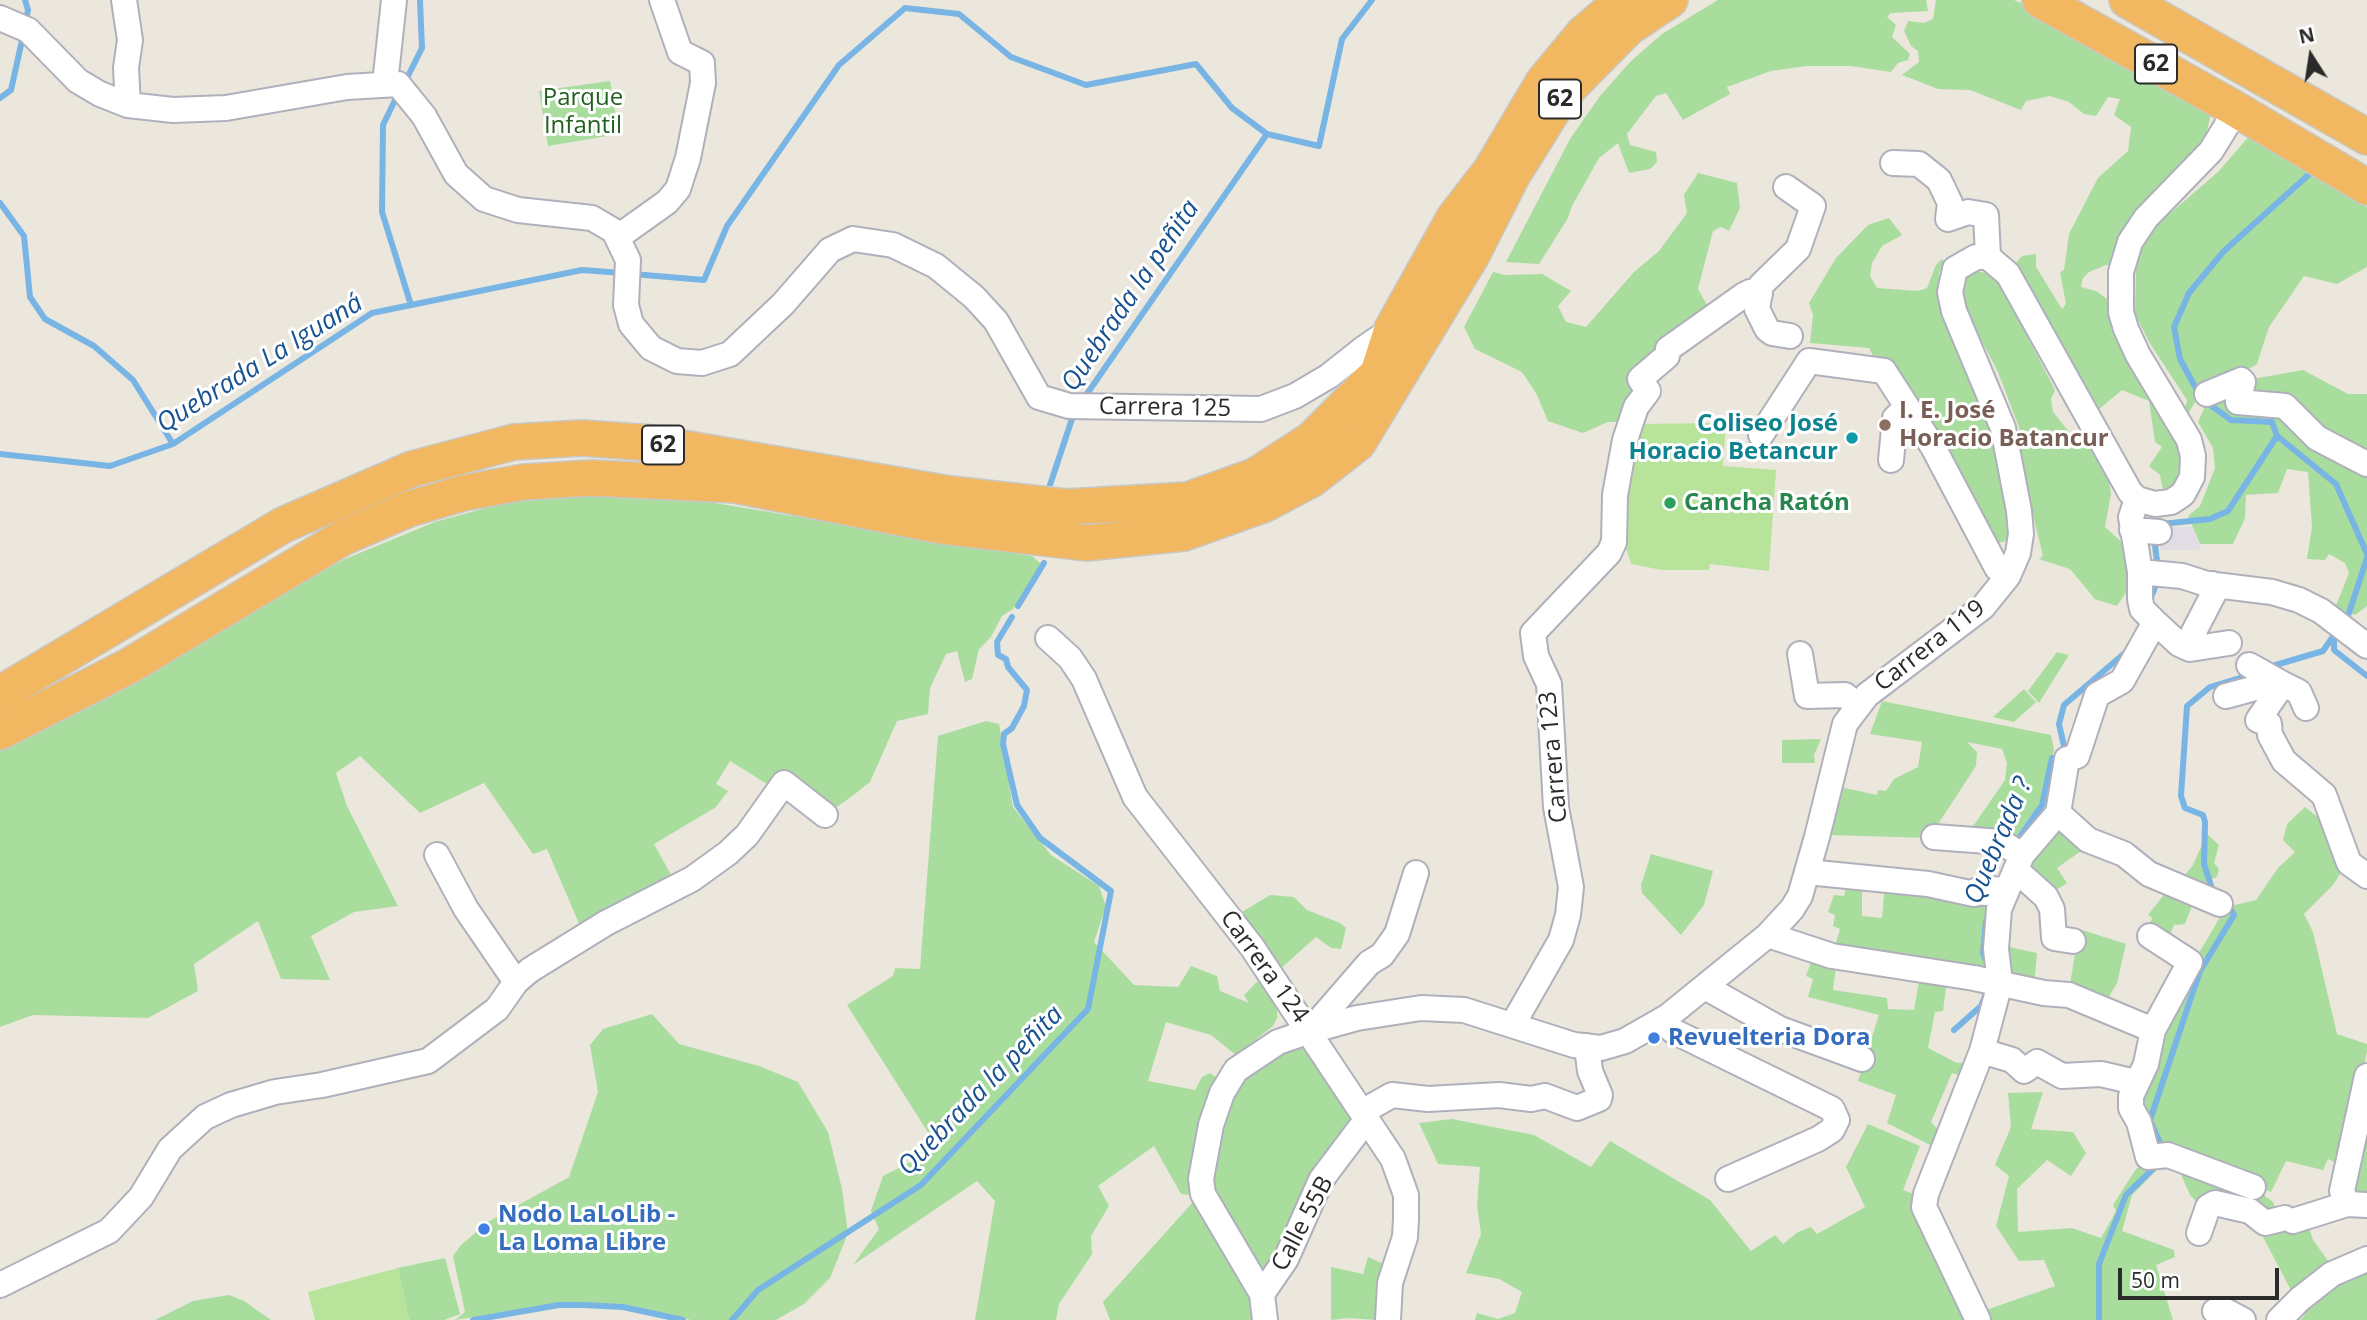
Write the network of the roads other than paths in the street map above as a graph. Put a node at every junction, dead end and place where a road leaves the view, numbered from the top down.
1 (124, 0) edge
2 (394, 0) edge
3 (662, 0) edge
4 (1623, 0) edge
5 (1670, 0) edge
6 (2040, 0) edge
7 (2127, 0) edge
8 (13, 24) edge
9 (385, 84) junction
10 (128, 105) junction
11 (2232, 107) junction
12 (2367, 137) edge
13 (1893, 163) dead end
14 (2354, 180) edge
15 (1786, 187) dead end
16 (618, 237) junction
17 (1988, 257) junction
18 (1760, 294) junction
19 (1790, 336) dead end
20 (1404, 338) junction
21 (2207, 394) dead end
22 (1907, 407) junction
23 (1761, 435) dead end
24 (1891, 460) dead end
25 (2367, 464) edge
26 (2137, 499) junction
27 (2151, 573) junction
28 (2008, 576) junction
29 (2212, 584) junction
30 (2150, 616) junction
31 (2229, 643) dead end
32 (1063, 646) dead end
33 (2367, 646) edge
34 (2186, 647) junction
35 (1800, 654) dead end
36 (2249, 665) dead end
37 (2281, 684) junction
38 (0, 694) edge
39 (2227, 696) dead end
40 (1857, 705) junction
41 (2306, 708) dead end
42 (0, 732) edge
43 (2058, 813) junction
44 (825, 815) dead end
45 (1934, 837) dead end
46 (437, 855) dead end
47 (1807, 872) junction
48 (1416, 873) dead end
49 (2006, 875) junction
50 (2367, 876) edge
51 (2203, 897) dead end
52 (1768, 935) junction
53 (2150, 936) dead end
54 (2073, 940) dead end
55 (1990, 981) junction
56 (516, 982) junction
57 (1705, 987) junction
58 (1663, 1020) junction
59 (1513, 1024) junction
60 (2153, 1030) junction
61 (1310, 1031) junction
62 (1587, 1046) junction
63 (1982, 1051) junction
64 (1862, 1059) dead end
65 (2367, 1076) edge
66 (2135, 1082) junction
67 (1365, 1116) junction
68 (1727, 1179) dead end
69 (2253, 1187) dead end
70 (2357, 1205) edge
71 (2199, 1234) dead end
72 (2367, 1259) edge
73 (0, 1285) edge
74 (1262, 1294) junction
75 (2215, 1311) dead end
76 (1975, 1313) edge
77 (1265, 1320) edge
78 (1388, 1320) edge
79 (2243, 1320) edge
80 (2279, 1320) edge

1 - 10 street
2 - 9 street
3 - 16 street
4 - 20 highway, 62
5 - 20 highway, 62
6 - 11 highway, 62
7 - 12 highway, 62
8 - 10 street
9 - 10 street
9 - 16 street
11 - 14 highway, 62
11 - 26 street
13 - 17 street
15 - 18 street
16 - 20 street, Carrera 125
17 - 26 street
17 - 28 street, Carrera 119
18 - 19 street
18 - 59 street, Carrera 123
20 - 38 highway, 62
20 - 42 highway, 62
21 - 25 street
22 - 23 street
22 - 24 street
22 - 28 street
26 - 27 street
27 - 29 street
27 - 30 street
28 - 40 street, Carrera 119
29 - 33 street
29 - 34 street
30 - 34 street
30 - 43 street
31 - 34 street
32 - 61 street, Carrera 124
35 - 40 street
36 - 37 street
37 - 39 street
37 - 41 street
37 - 50 street
40 - 47 street, Carrera 119
43 - 49 street
43 - 51 street
44 - 56 street
45 - 49 street
46 - 56 street
47 - 49 street
47 - 52 street, Carrera 119
48 - 61 street
49 - 54 street
49 - 55 street
52 - 55 street
52 - 57 street, Carrera 119
53 - 60 street
55 - 60 street
55 - 63 street
56 - 73 street
57 - 58 street, Carrera 119
57 - 64 street
58 - 62 street, Carrera 119
58 - 68 street
59 - 61 street, Carrera 119
59 - 62 street, Carrera 119
60 - 66 street
61 - 67 street, Carrera 124
61 - 74 street, Carrera 119
62 - 67 street
63 - 66 street
63 - 76 street
65 - 70 street
66 - 69 street
67 - 74 street, Calle 55B
67 - 78 street, Carrera 124
70 - 71 street
72 - 80 street
74 - 77 street, Carrera 119
75 - 79 street

